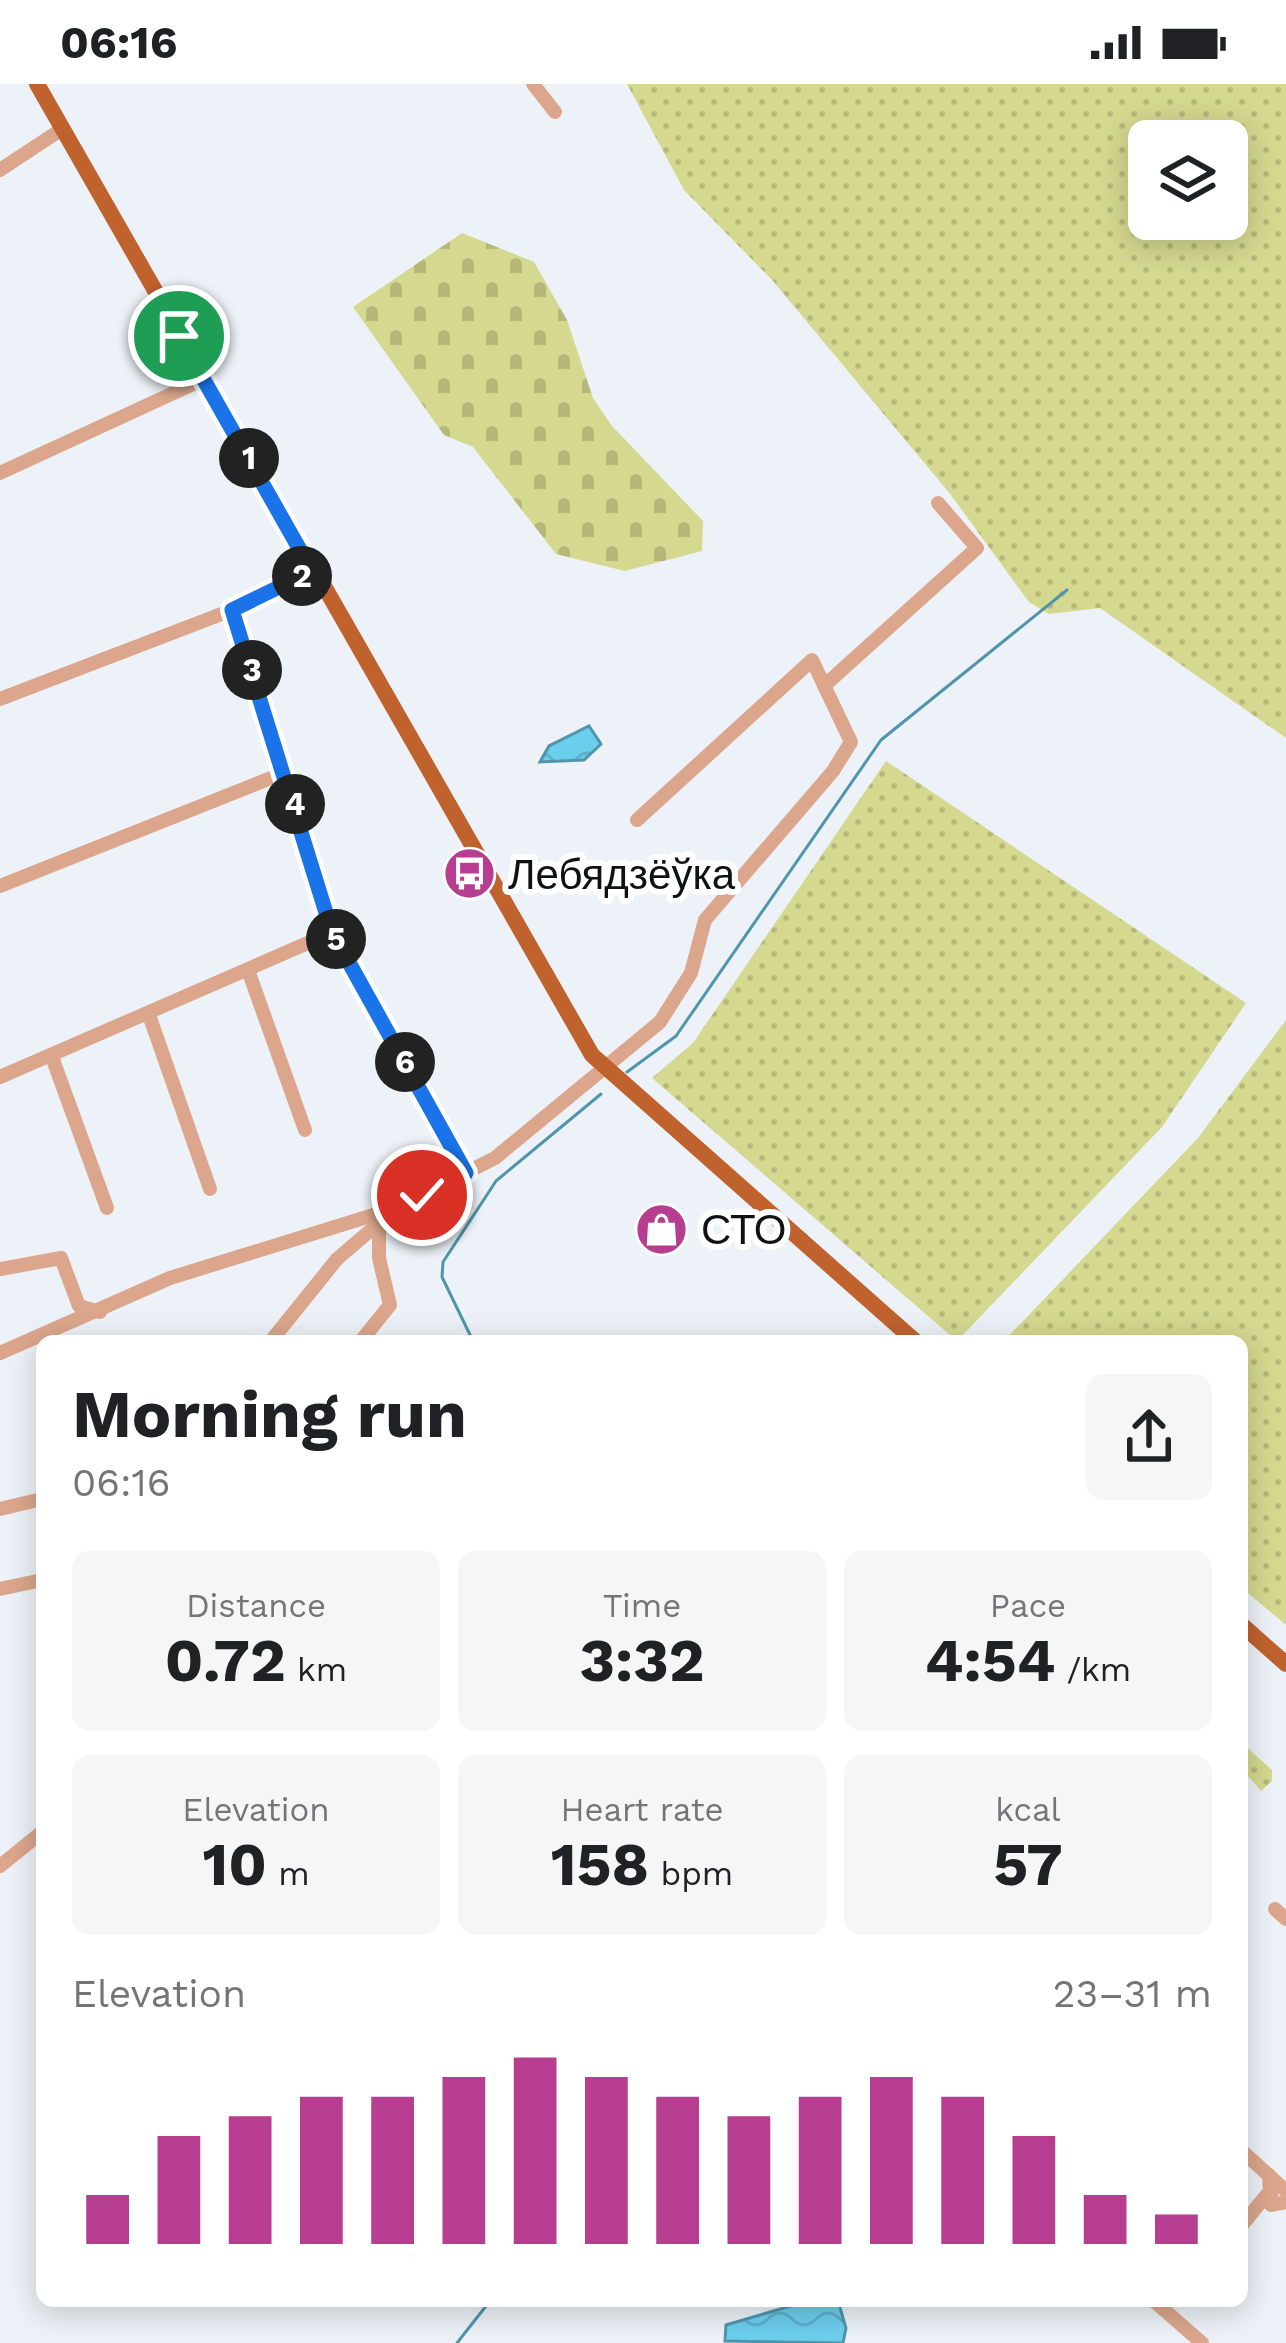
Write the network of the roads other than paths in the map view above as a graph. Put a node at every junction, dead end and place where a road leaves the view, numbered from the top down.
1 (38, 84) edge
2 (533, 84) edge
3 (555, 112) dead end
4 (62, 129) junction
5 (0, 170) edge
6 (204, 379) junction
7 (0, 473) edge
8 (938, 502) dead end
9 (312, 571) junction
10 (232, 610) junction
11 (824, 686) junction
12 (0, 699) edge
13 (286, 772) junction
14 (638, 820) dead end
15 (0, 886) edge
16 (332, 932) junction
17 (248, 970) junction
18 (149, 1016) junction
19 (52, 1057) junction
20 (602, 1066) junction
21 (0, 1077) edge
22 (305, 1130) dead end
23 (466, 1173) junction
24 (210, 1189) dead end
25 (106, 1208) dead end
26 (396, 1208) junction
27 (349, 1223) junction
28 (379, 1225) junction
29 (357, 1239) junction
30 (0, 1269) edge
31 (100, 1312) junction
32 (44, 1335) edge
33 (276, 1335) edge
34 (366, 1335) edge
35 (908, 1335) edge
36 (36, 1338) edge
37 (0, 1353) edge
38 (36, 1500) edge
39 (0, 1509) edge
40 (36, 1581) edge
41 (0, 1589) edge
42 (1248, 1631) edge
43 (1286, 1664) edge
44 (36, 1837) edge
45 (0, 1866) edge
46 (1248, 2157) edge
47 (1281, 2194) edge
48 (1248, 2218) edge
49 (1168, 2307) edge
50 (1202, 2343) edge

1 - 4 main road
2 - 3 street
4 - 5 street
4 - 6 main road
6 - 7 street
6 - 9 main road
8 - 11 street
9 - 10 street
9 - 20 main road
10 - 12 street
10 - 13 street
11 - 14 street
11 - 20 street
13 - 15 street
13 - 16 street
16 - 17 street
16 - 23 street
17 - 18 street
17 - 22 street
18 - 19 street
18 - 24 street
19 - 21 street
19 - 25 street
20 - 23 street
20 - 35 main road
23 - 26 street
26 - 27 street
26 - 28 street
27 - 29 street
27 - 31 street
28 - 29 street
28 - 34 street
29 - 33 street
30 - 31 street
31 - 32 street
36 - 37 street
38 - 39 street
40 - 41 street
42 - 43 main road
44 - 45 street
46 - 47 street
47 - 48 street
49 - 50 street

